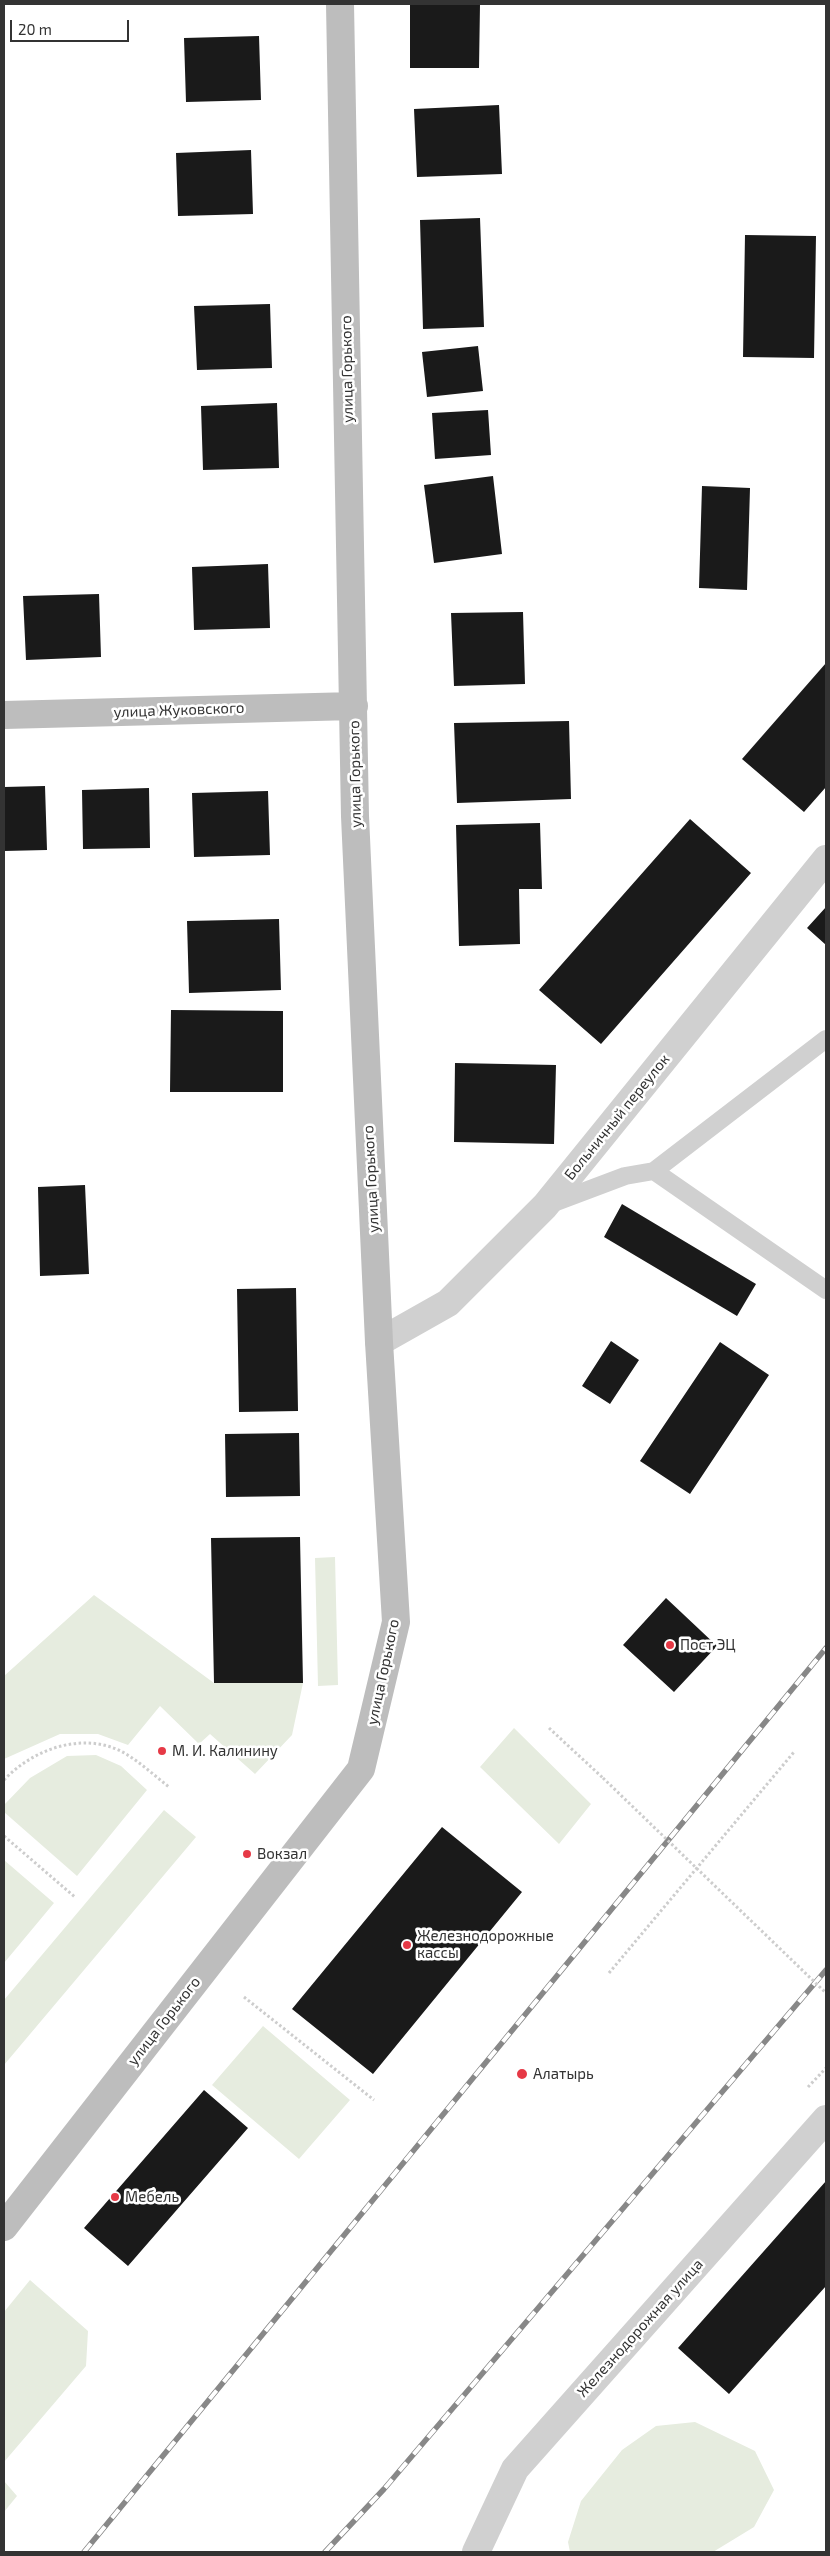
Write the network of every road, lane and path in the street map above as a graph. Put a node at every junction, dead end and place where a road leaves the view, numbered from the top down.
1 (340, 4) edge
2 (354, 706) junction
3 (4, 715) edge
4 (826, 860) edge
5 (826, 1039) edge
6 (654, 1171) junction
7 (545, 1206) junction
8 (826, 1290) edge
9 (378, 1342) junction
10 (549, 1728) dead end
11 (794, 1752) dead end
12 (4, 1780) edge
13 (169, 1787) dead end
14 (4, 1836) edge
15 (697, 1868) junction
16 (76, 1898) dead end
17 (609, 1973) dead end
18 (826, 1993) edge
19 (244, 1997) dead end
20 (374, 2100) dead end
21 (826, 2119) edge
22 (4, 2227) edge
23 (476, 2552) edge

1 - 2 street, улица Горького
2 - 3 street, улица Жуковского
2 - 9 street, улица Горького
4 - 7 street, Больничный переулок
5 - 6 lane
6 - 7 lane
6 - 8 lane
7 - 9 street, Больничный переулок
9 - 22 street, улица Горького
10 - 15 path, bridge
11 - 15 path
12 - 13 path
14 - 16 path
15 - 17 path
15 - 18 path, bridge
19 - 20 path
21 - 23 street, Железнодорожная улица

